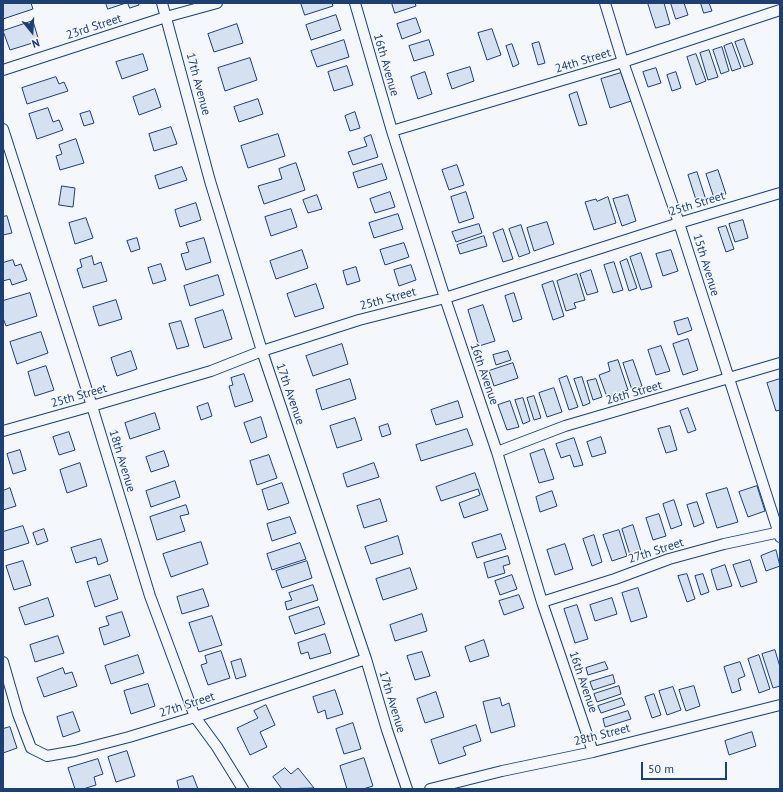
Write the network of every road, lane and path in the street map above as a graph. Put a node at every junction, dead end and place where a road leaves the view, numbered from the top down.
1 (162, 3) edge
2 (217, 3) edge
3 (355, 3) edge
4 (605, 3) edge
5 (780, 10) edge
6 (166, 17) junction
7 (623, 62) junction
8 (3, 70) edge
9 (3, 129) edge
10 (392, 131) junction
11 (780, 193) edge
12 (679, 223) junction
13 (445, 298) junction
14 (262, 351) junction
15 (780, 364) edge
16 (728, 378) junction
17 (92, 406) junction
18 (3, 431) edge
19 (497, 452) junction
20 (780, 534) edge
21 (542, 602) junction
22 (366, 658) junction
23 (3, 662) edge
24 (780, 705) edge
25 (195, 717) junction
26 (593, 752) junction
27 (243, 789) edge
28 (407, 789) edge
29 (430, 789) edge

1 - 6 street, 17th Avenue
2 - 6 street, 23rd Street
3 - 10 street, 16th Avenue
4 - 7 street, 15th Avenue
5 - 7 street, 24th Street
6 - 8 street, 23rd Street
6 - 14 street, 17th Avenue
7 - 10 street, 24th Street
7 - 12 street, 15th Avenue
9 - 17 street, 18th Avenue
10 - 13 street, 16th Avenue
11 - 12 street, 25th Street
12 - 13 street, 25th Street
12 - 16 street, 15th Avenue
13 - 14 street, 25th Street
13 - 19 street, 16th Avenue
14 - 17 street, 25th Street
14 - 22 street, 17th Avenue
15 - 16 street, 26th Street
16 - 19 street, 26th Street
16 - 20 street, 15th Avenue
17 - 18 street, 25th Street
17 - 25 street, 18th Avenue
19 - 21 street, 16th Avenue
20 - 21 street, 27th Street
21 - 26 street, 16th Avenue
22 - 25 street, 27th Street
22 - 28 street, 17th Avenue
23 - 25 street, 27th Street
24 - 26 street, 28th Street
25 - 27 street, 18th Avenue
26 - 29 street, 28th Street

